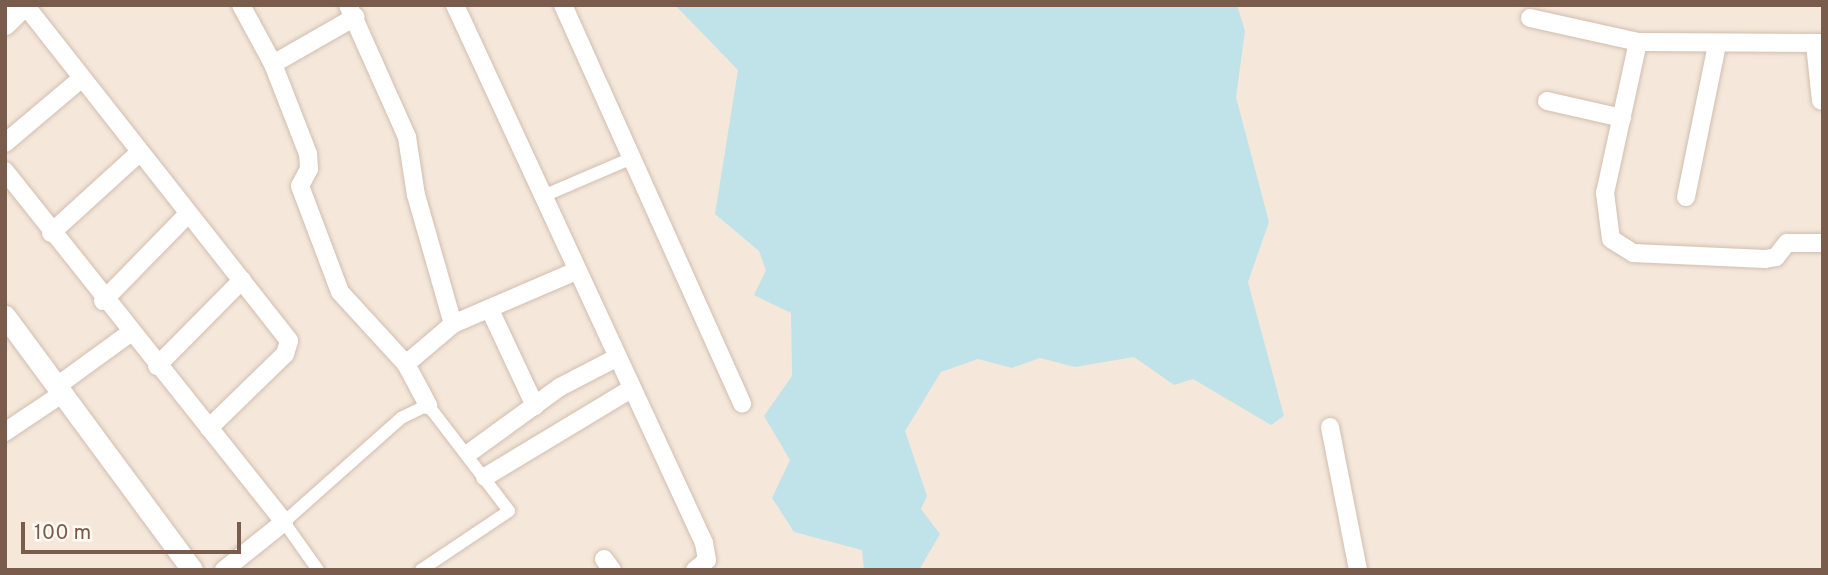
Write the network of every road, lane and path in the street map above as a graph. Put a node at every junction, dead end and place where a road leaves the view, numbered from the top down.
1 (24, 5) edge
2 (241, 5) edge
3 (455, 5) edge
4 (563, 5) edge
5 (352, 11) edge
6 (1530, 18) dead end
7 (5, 23) edge
8 (1639, 42) junction
9 (1819, 44) edge
10 (1717, 45) junction
11 (273, 64) junction
12 (81, 79) junction
13 (1821, 100) dead end
14 (1547, 101) dead end
15 (1622, 118) junction
16 (5, 143) edge
17 (140, 152) junction
18 (632, 158) junction
19 (5, 172) edge
20 (541, 197) junction
21 (1686, 197) dead end
22 (187, 215) junction
23 (51, 233) junction
24 (1823, 243) edge
25 (576, 271) junction
26 (242, 280) junction
27 (103, 301) junction
28 (491, 312) junction
29 (5, 316) edge
30 (453, 324) junction
31 (130, 334) junction
32 (616, 358) junction
33 (406, 364) junction
34 (157, 366) junction
35 (60, 389) junction
36 (631, 389) junction
37 (742, 404) dead end
38 (428, 405) junction
39 (535, 406) junction
40 (1330, 426) dead end
41 (209, 428) junction
42 (5, 432) edge
43 (469, 453) junction
44 (485, 477) junction
45 (284, 522) junction
46 (192, 570) edge
47 (224, 570) edge
48 (318, 570) edge
49 (421, 570) edge
50 (695, 570) edge
51 (1358, 570) edge

1 - 7 main road
1 - 12 street
2 - 11 street
3 - 20 street
4 - 18 street
5 - 11 street
5 - 30 street
6 - 8 street
8 - 10 street
8 - 15 street
9 - 10 street
9 - 13 street
10 - 21 street
11 - 33 street
12 - 16 street
12 - 17 street
14 - 15 street
15 - 24 street
17 - 22 street
17 - 23 street
18 - 20 street
18 - 37 street
19 - 23 street
20 - 25 street
22 - 26 street
22 - 27 street
23 - 27 street
25 - 28 street
25 - 32 street
26 - 34 street
26 - 41 street
27 - 31 street
28 - 30 street
28 - 39 street
29 - 35 street
30 - 33 street
31 - 34 street
31 - 35 street
32 - 36 street
32 - 39 street
33 - 38 street
34 - 41 street
35 - 42 street
35 - 46 street
36 - 44 street
36 - 50 street
38 - 43 street
38 - 45 street
39 - 43 street
40 - 51 street
41 - 45 street
43 - 44 street
44 - 49 street
45 - 47 street
45 - 48 street

